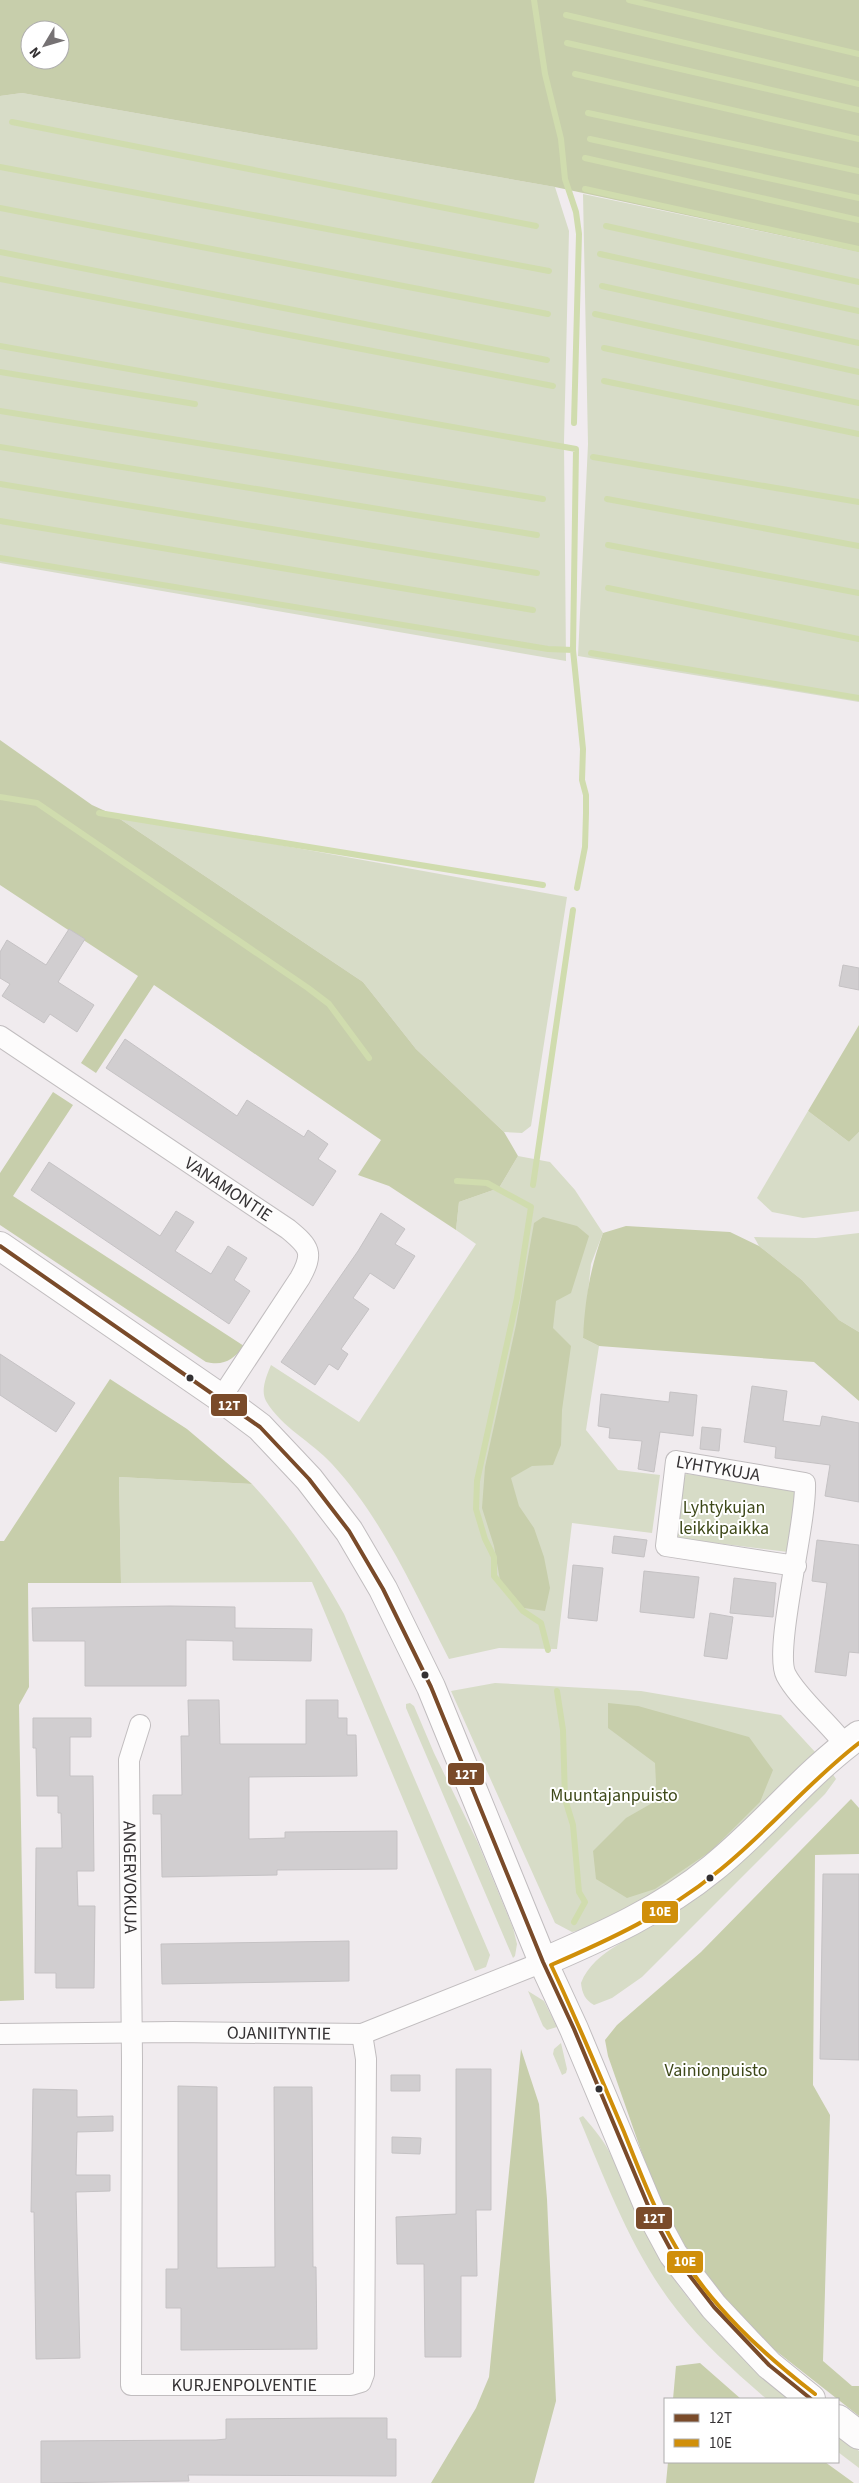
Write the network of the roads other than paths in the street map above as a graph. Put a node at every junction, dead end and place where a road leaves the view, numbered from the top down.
1 (0, 1036) edge
2 (0, 1246) edge
3 (221, 1398) junction
4 (796, 1566) junction
5 (140, 1725) dead end
6 (852, 1740) edge
7 (544, 1962) junction
8 (131, 2032) junction
9 (0, 2034) edge
10 (362, 2034) junction
11 (811, 2398) edge
12 (839, 2420) edge
13 (859, 2435) edge

1 - 3 street, VANAMONTIE
2 - 3 street
3 - 7 street
4 - 4 street, LYHTYKUJA
4 - 6 street, LYHTYKUJA
5 - 8 street, ANGERVOKUJA
6 - 7 street
7 - 10 street, OJANIITYNTIE
7 - 11 street
8 - 9 street, OJANIITYNTIE
8 - 10 street, OJANIITYNTIE
8 - 10 street, KURJENPOLVENTIE
12 - 13 street

